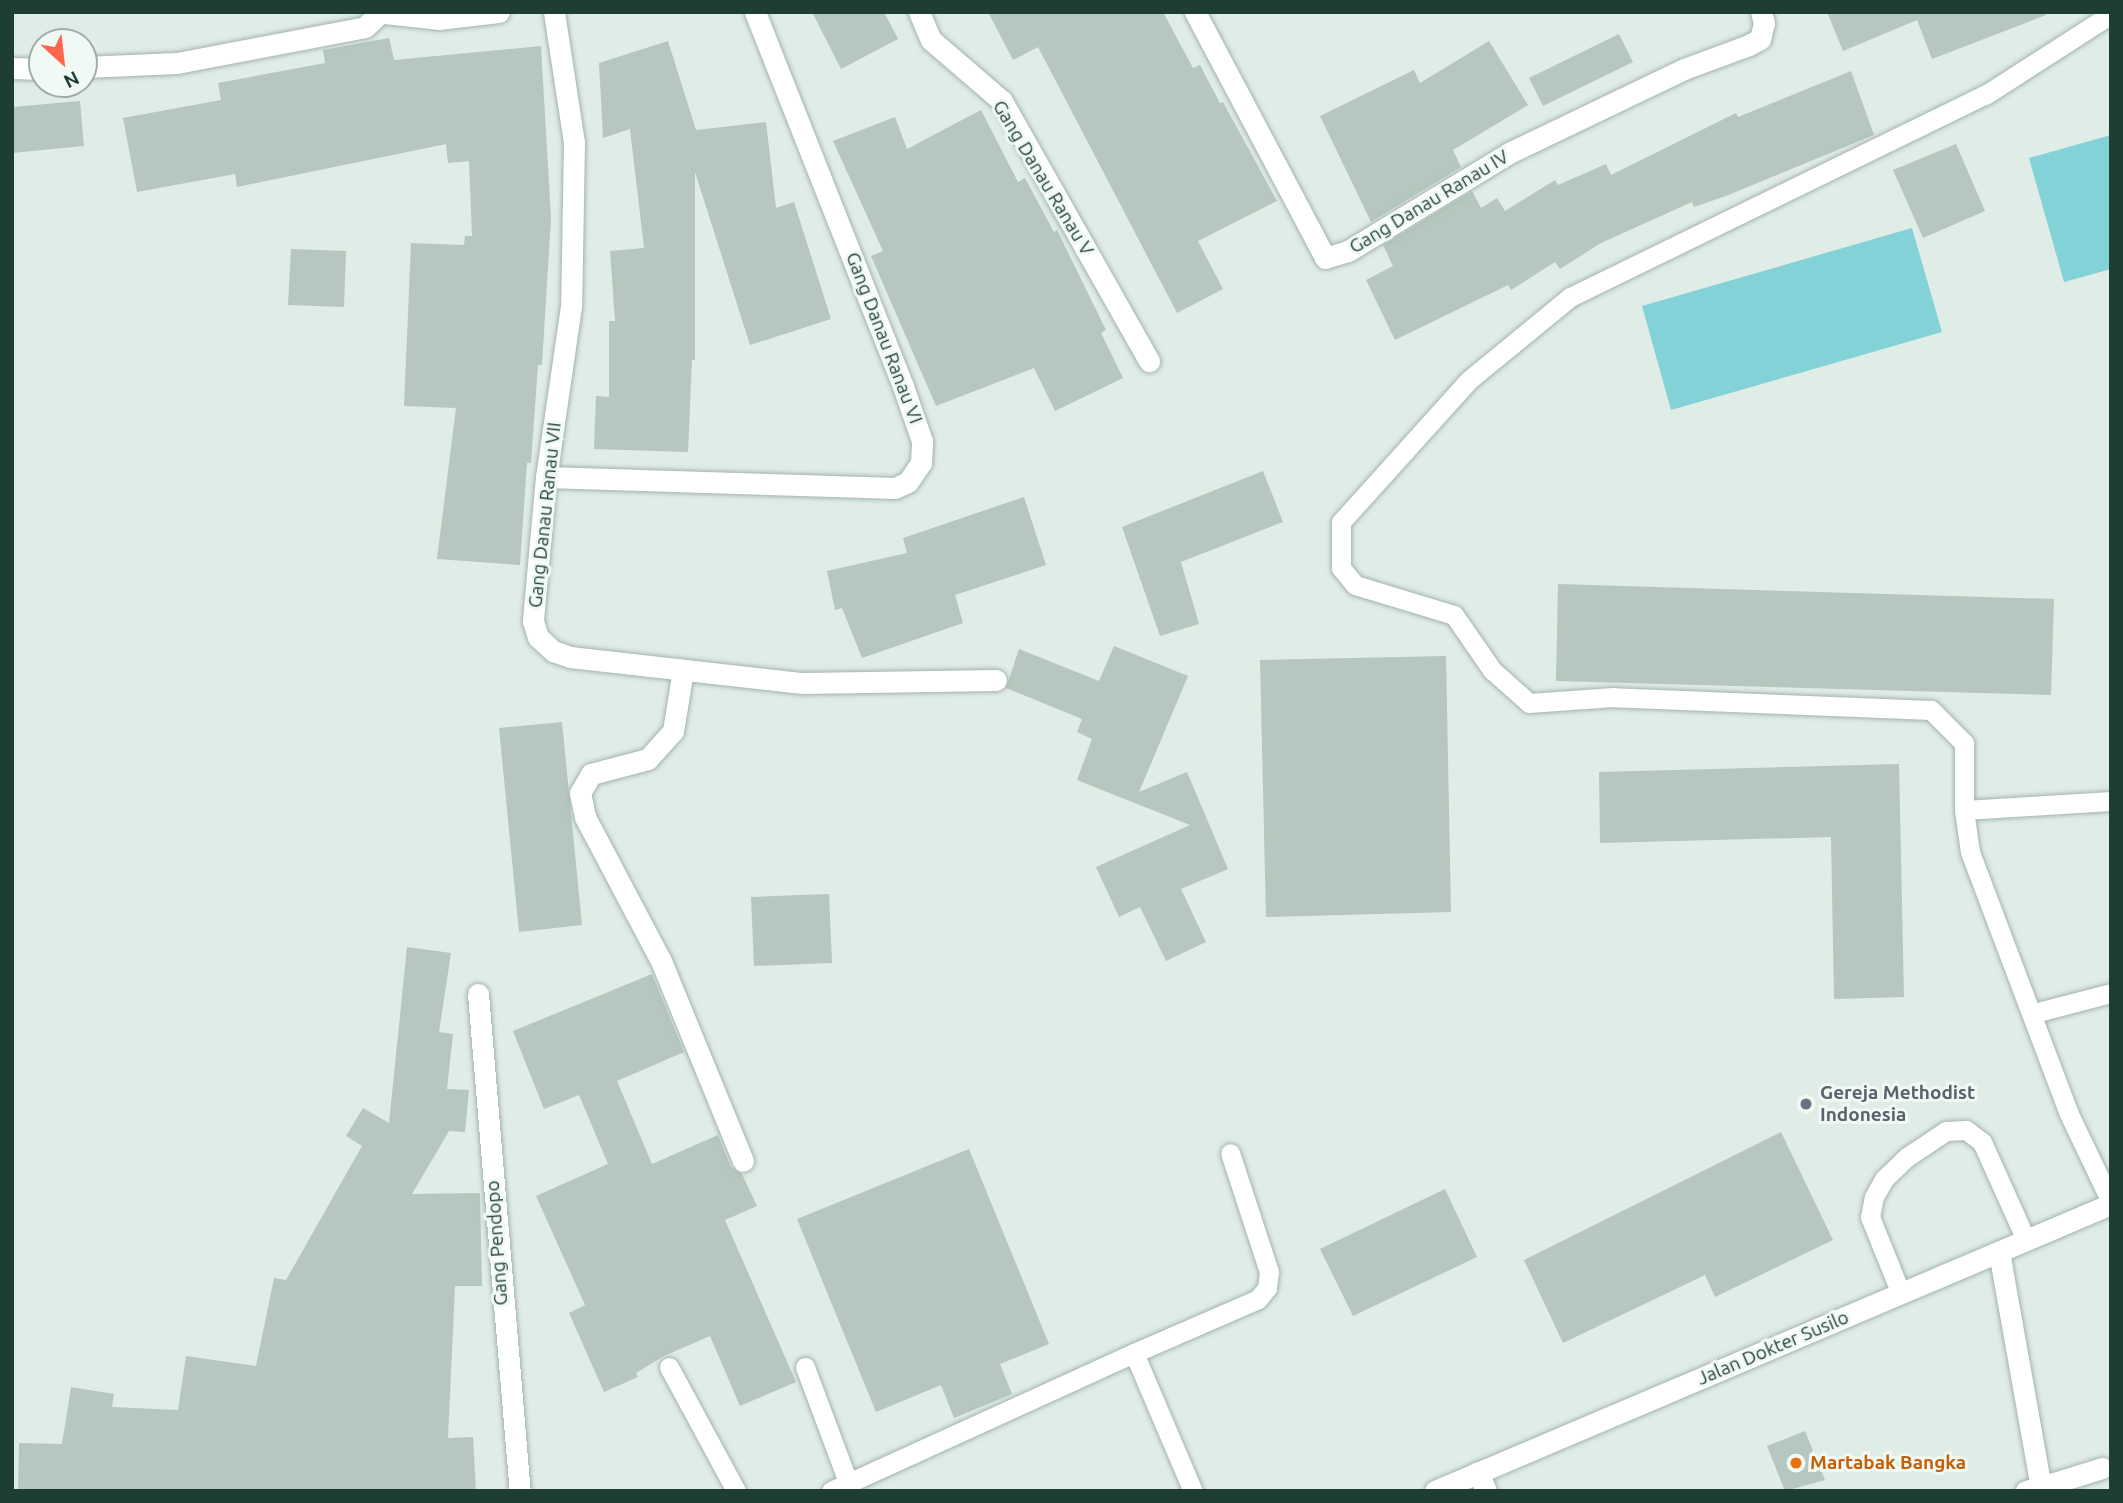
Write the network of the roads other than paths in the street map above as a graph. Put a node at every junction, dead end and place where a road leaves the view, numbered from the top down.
1 (499, 12) edge
2 (554, 12) edge
3 (755, 12) edge
4 (919, 12) edge
5 (1195, 12) edge
6 (1760, 12) edge
7 (378, 13) edge
8 (2111, 14) edge
9 (98, 66) edge
10 (1149, 361) dead end
11 (546, 477) junction
12 (683, 670) junction
13 (996, 680) dead end
14 (2111, 801) edge
15 (1964, 810) junction
16 (2111, 993) edge
17 (478, 994) dead end
18 (2034, 1013) junction
19 (1230, 1153) dead end
20 (743, 1161) dead end
21 (2111, 1203) edge
22 (2026, 1240) junction
23 (1999, 1252) junction
24 (1901, 1294) junction
25 (1134, 1353) junction
26 (668, 1367) dead end
27 (805, 1367) dead end
28 (2102, 1468) dead end
29 (1482, 1482) edge
30 (839, 1486) edge
31 (2033, 1489) edge
32 (520, 1491) edge
33 (736, 1491) edge
34 (1194, 1491) edge
35 (1435, 1491) edge

1 - 7 street
2 - 11 street, Gang Danau Ranau VII
3 - 11 street, Gang Danau Ranau VI
4 - 10 street, Gang Danau Ranau V
5 - 6 street, Gang Danau Ranau IV
7 - 9 street
8 - 15 lane
11 - 12 street, Gang Danau Ranau VII
12 - 13 street, Gang Danau Ranau VII
12 - 20 street
14 - 15 lane
15 - 18 lane
16 - 18 lane
17 - 32 street, Gang Pendopo
18 - 21 lane
19 - 25 lane
21 - 22 street, Jalan Dokter Susilo
22 - 23 street, Jalan Dokter Susilo
22 - 24 lane
23 - 24 street, Jalan Dokter Susilo
23 - 31 street
24 - 29 street, Jalan Dokter Susilo
25 - 30 lane
25 - 34 lane
26 - 33 lane
27 - 30 lane
28 - 31 street
29 - 35 street, Jalan Dokter Susilo

